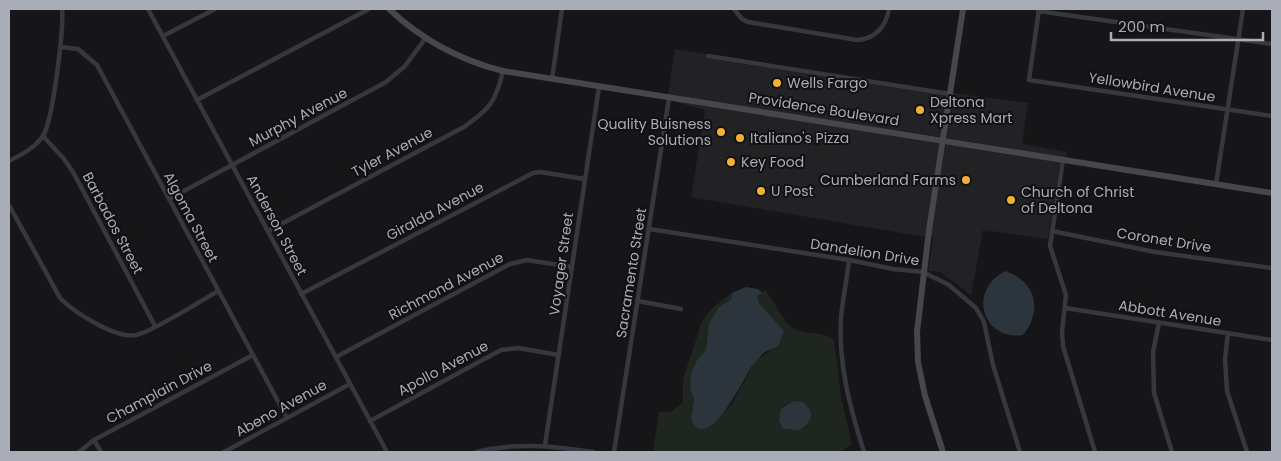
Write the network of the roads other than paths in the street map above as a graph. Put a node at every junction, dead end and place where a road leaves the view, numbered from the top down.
1 (62, 9) edge
2 (148, 9) edge
3 (215, 9) edge
4 (369, 9) edge
5 (389, 9) edge
6 (562, 9) edge
7 (734, 9) edge
8 (889, 9) edge
9 (963, 9) edge
10 (1243, 9) edge
11 (1038, 10) edge
12 (163, 36) junction
13 (425, 39) junction
14 (1239, 39) junction
15 (1272, 44) edge
16 (60, 47) junction
17 (708, 56) dead end
18 (503, 71) junction
19 (552, 79) junction
20 (599, 87) junction
21 (950, 94) junction
22 (669, 98) junction
23 (198, 100) junction
24 (1227, 110) junction
25 (1272, 116) edge
26 (43, 136) junction
27 (943, 141) junction
28 (1063, 160) junction
29 (9, 161) edge
30 (232, 165) junction
31 (585, 179) junction
32 (1216, 184) junction
33 (1272, 193) edge
34 (169, 199) junction
35 (9, 204) edge
36 (649, 229) junction
37 (268, 231) junction
38 (1052, 231) junction
39 (850, 260) junction
40 (572, 267) junction
41 (1272, 268) edge
42 (923, 272) junction
43 (218, 291) junction
44 (301, 294) junction
45 (638, 302) junction
46 (1065, 308) junction
47 (681, 309) dead end
48 (1159, 323) junction
49 (155, 326) junction
50 (1228, 334) junction
51 (1272, 340) edge
52 (253, 355) junction
53 (559, 356) junction
54 (336, 357) junction
55 (350, 384) junction
56 (287, 418) junction
57 (370, 420) junction
58 (94, 440) junction
59 (545, 445) junction
60 (863, 451) edge
61 (79, 452) edge
62 (101, 452) edge
63 (224, 452) edge
64 (387, 452) edge
65 (476, 452) edge
66 (592, 452) edge
67 (614, 452) edge
68 (856, 452) edge
69 (943, 452) edge
70 (1020, 452) edge
71 (1095, 452) edge
72 (1172, 452) edge
73 (1247, 452) edge

1 - 16 street
2 - 12 street, Anderson Street
3 - 12 street
4 - 23 street
5 - 13 main road, Providence Boulevard
6 - 19 street
7 - 8 street
9 - 21 main road
10 - 14 street
11 - 14 street
11 - 24 street, Yellowbird Avenue
12 - 23 street, Anderson Street
13 - 18 main road, Providence Boulevard
13 - 30 street, Murphy Avenue
14 - 15 street
14 - 24 street
16 - 26 street
16 - 34 street, Algoma Street
17 - 21 street
18 - 19 main road, Providence Boulevard
18 - 37 street, Tyler Avenue
19 - 20 main road, Providence Boulevard
20 - 22 main road, Providence Boulevard
20 - 31 street, Voyager Street
21 - 27 main road
22 - 27 main road, Providence Boulevard
22 - 36 street, Sacramento Street
23 - 30 street, Anderson Street
24 - 25 street, Yellowbird Avenue
24 - 32 street
26 - 29 street
26 - 49 street, Barbados Street
27 - 28 main road, Providence Boulevard
27 - 42 main road
28 - 32 main road, Providence Boulevard
28 - 38 street
30 - 34 street, Murphy Avenue
30 - 37 street, Anderson Street
31 - 40 street, Voyager Street
31 - 44 street, Giralda Avenue
32 - 33 main road, Providence Boulevard
34 - 43 street, Algoma Street
35 - 49 street
36 - 39 street, Dandelion Drive
36 - 45 street, Sacramento Street
37 - 44 street, Anderson Street
38 - 41 street, Coronet Drive
38 - 46 street
39 - 42 street, Dandelion Drive
39 - 60 street
40 - 53 street, Voyager Street
40 - 54 street, Richmond Avenue
42 - 69 main road
42 - 70 street, Dandelion Drive
43 - 49 street
43 - 52 street, Algoma Street
44 - 54 street, Anderson Street
45 - 47 street
45 - 67 street, Sacramento Street
46 - 48 street, Abbott Avenue
46 - 71 street
48 - 50 street, Abbott Avenue
48 - 72 street
50 - 51 street, Abbott Avenue
50 - 73 street
52 - 56 street, Algoma Street
52 - 58 street, Champlain Drive
53 - 57 street, Apollo Avenue
53 - 59 street, Voyager Street
54 - 55 street, Anderson Street
55 - 56 street, Abeno Avenue
55 - 57 street, Anderson Street
56 - 63 street, Abeno Avenue
57 - 64 street, Anderson Street
58 - 61 street, Champlain Drive
58 - 62 street
59 - 65 street
59 - 66 street
60 - 68 street

